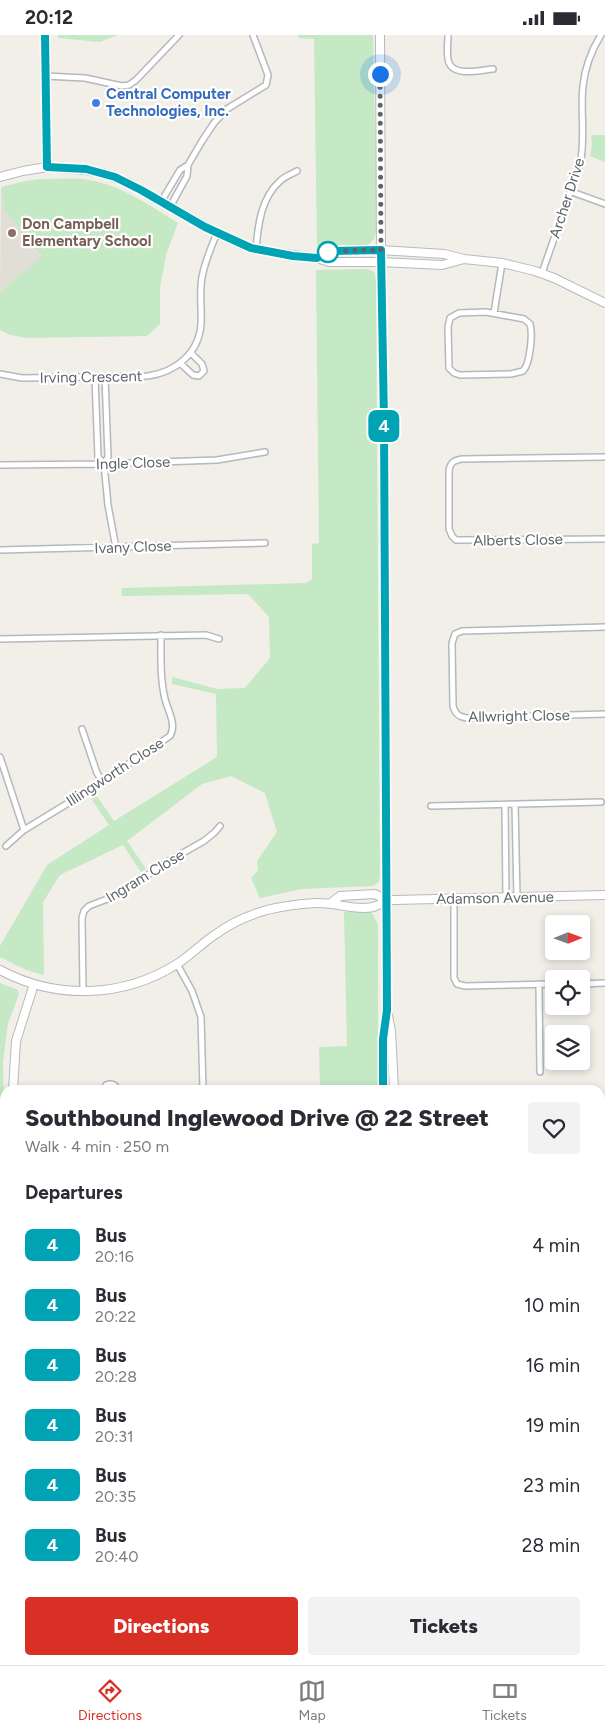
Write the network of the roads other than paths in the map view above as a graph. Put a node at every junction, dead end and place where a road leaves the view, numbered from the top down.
1 (45, 35) edge
2 (179, 35) edge
3 (253, 35) edge
4 (380, 35) edge
5 (448, 35) edge
6 (601, 35) edge
7 (493, 69) dead end
8 (45, 76) junction
9 (188, 165) junction
10 (47, 167) junction
11 (297, 171) dead end
12 (0, 177) edge
13 (572, 192) junction
14 (161, 202) junction
15 (605, 203) edge
16 (170, 207) junction
17 (217, 233) junction
18 (256, 249) junction
19 (381, 250) junction
20 (317, 258) junction
21 (464, 259) junction
22 (381, 262) junction
23 (502, 263) junction
24 (542, 273) junction
25 (605, 303) edge
26 (494, 313) junction
27 (190, 353) junction
28 (181, 364) junction
29 (0, 374) edge
30 (95, 377) junction
31 (105, 377) junction
32 (106, 420) junction
33 (96, 421) junction
34 (265, 453) dead end
35 (605, 457) edge
36 (104, 464) junction
37 (0, 465) edge
38 (605, 539) edge
39 (265, 543) dead end
40 (116, 548) junction
41 (0, 551) edge
42 (605, 627) edge
43 (161, 635) junction
44 (0, 639) edge
45 (219, 639) dead end
46 (605, 714) edge
47 (82, 729) dead end
48 (0, 757) edge
49 (102, 781) junction
50 (601, 802) dead end
51 (505, 805) junction
52 (515, 805) junction
53 (431, 807) dead end
54 (220, 825) dead end
55 (24, 830) junction
56 (6, 845) dead end
57 (605, 895) edge
58 (506, 897) junction
59 (516, 897) junction
60 (454, 899) junction
61 (386, 900) junction
62 (331, 903) junction
63 (176, 964) junction
64 (0, 970) edge
65 (605, 983) edge
66 (539, 984) junction
67 (545, 984) edge
68 (590, 984) edge
69 (34, 985) junction
70 (83, 991) junction
71 (387, 1010) junction
72 (540, 1072) dead end
73 (13, 1085) edge
74 (203, 1085) edge
75 (383, 1085) edge
76 (394, 1085) edge

1 - 8 street
2 - 8 street
3 - 9 street
4 - 19 street
5 - 7 street
6 - 13 street, Archer Drive
8 - 10 street
9 - 14 street
9 - 16 street
10 - 12 street
10 - 14 street
11 - 18 street
13 - 15 street
13 - 24 street, Archer Drive
14 - 16 street
16 - 17 street
17 - 18 street
17 - 27 street, Irving Crescent
18 - 20 street
19 - 20 street
19 - 21 street
19 - 22 street
20 - 22 street
21 - 22 street
21 - 23 street
22 - 61 street
23 - 24 street
23 - 26 street
24 - 25 street
26 - 26 street
27 - 28 street, Irving Crescent
27 - 28 street
28 - 31 street, Irving Crescent
29 - 30 street, Irving Crescent
30 - 31 street, Irving Crescent
30 - 33 street
31 - 32 street
32 - 33 street
32 - 36 street
33 - 36 street
34 - 36 street, Ingle Close
35 - 38 street, Alberts Close
36 - 37 street, Ingle Close
36 - 40 street
39 - 40 street, Ivany Close
40 - 41 street, Ivany Close
42 - 46 street, Allwright Close
43 - 44 street
43 - 45 street
43 - 49 street, Illingworth Close
47 - 49 street
48 - 55 street
49 - 55 street, Illingworth Close
50 - 52 street
51 - 52 street
51 - 53 street
51 - 58 street
52 - 59 street
54 - 70 street, Ingram Close
55 - 56 street, Illingworth Close
57 - 59 street, Adamson Avenue
58 - 59 street, Adamson Avenue
58 - 60 street, Adamson Avenue
60 - 61 street, Adamson Avenue
60 - 66 street
61 - 62 street
61 - 62 street
61 - 71 street
62 - 63 street
63 - 70 street
63 - 74 street
64 - 69 street
65 - 68 street
66 - 67 street
66 - 72 street
69 - 70 street
69 - 73 street
71 - 75 street
71 - 76 street

